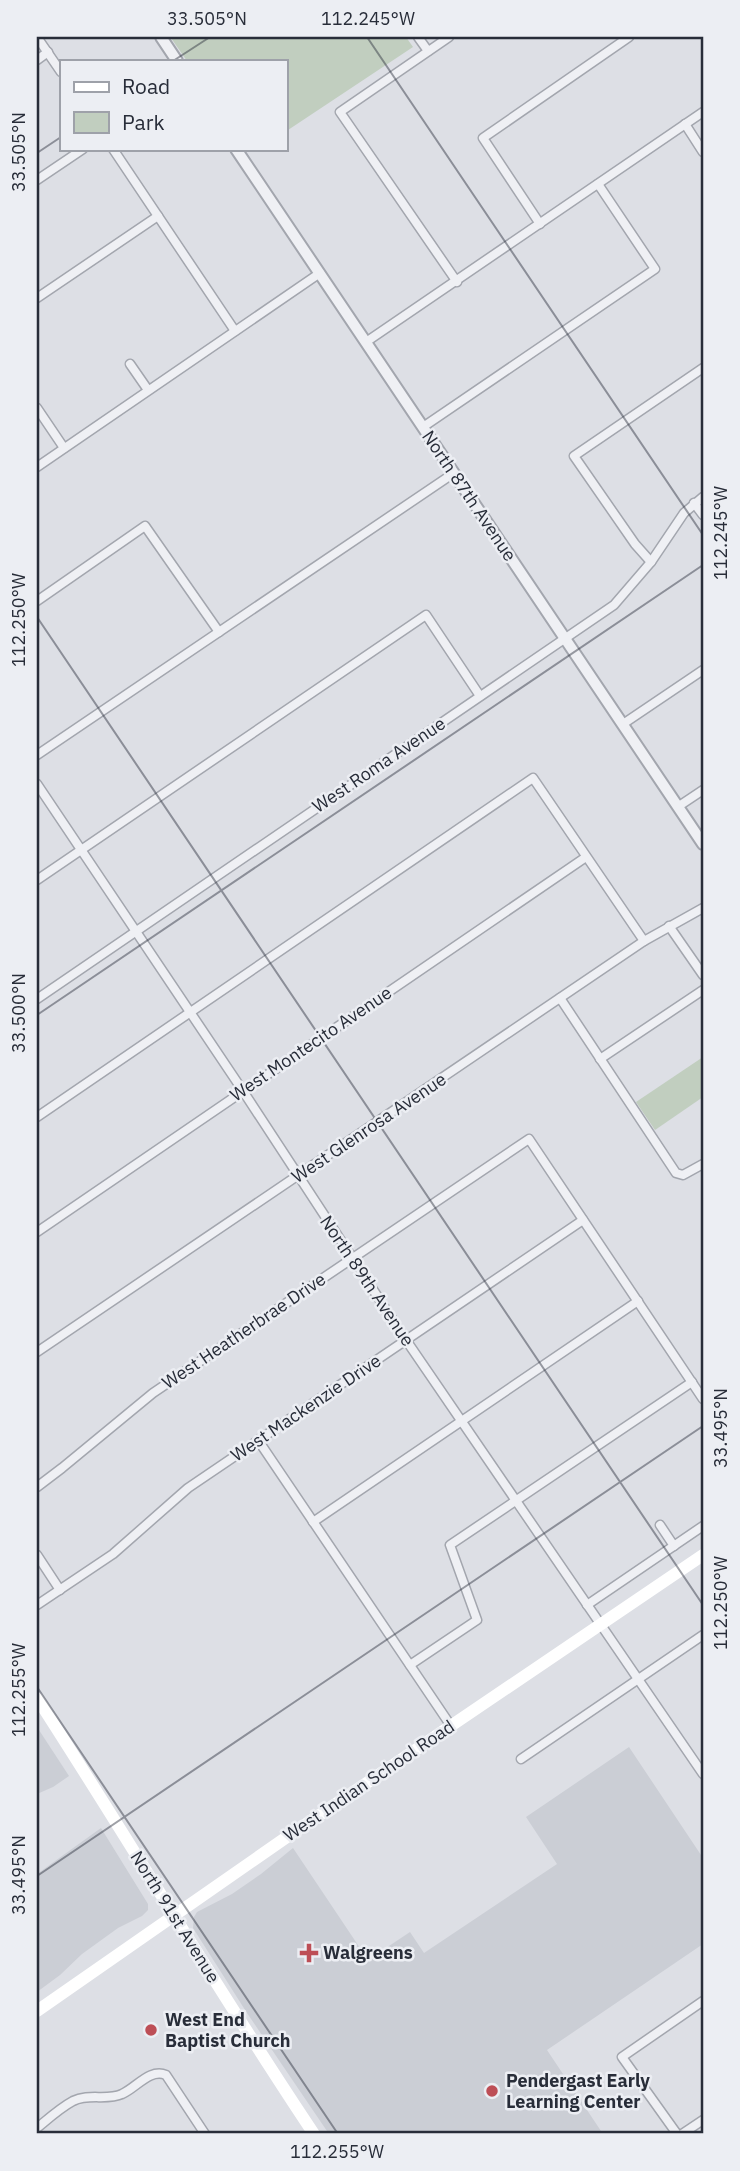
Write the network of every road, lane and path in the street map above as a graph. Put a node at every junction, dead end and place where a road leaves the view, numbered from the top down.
1 (37, 37) edge
2 (161, 37) edge
3 (418, 37) edge
4 (449, 37) edge
5 (629, 37) edge
6 (428, 51) junction
7 (48, 52) junction
8 (37, 60) edge
9 (176, 60) edge
10 (60, 70) edge
11 (703, 112) edge
12 (685, 124) junction
13 (82, 150) edge
14 (114, 150) edge
15 (237, 150) edge
16 (703, 152) edge
17 (37, 180) edge
18 (598, 184) junction
19 (158, 216) junction
20 (540, 224) junction
21 (320, 273) junction
22 (457, 282) junction
23 (37, 298) edge
24 (235, 331) junction
25 (366, 342) junction
26 (130, 364) dead end
27 (703, 368) edge
28 (148, 390) junction
29 (37, 408) edge
30 (423, 427) junction
31 (64, 448) junction
32 (37, 467) edge
33 (454, 473) junction
34 (703, 497) edge
35 (694, 503) junction
36 (703, 515) edge
37 (651, 562) junction
38 (37, 601) edge
39 (219, 632) junction
40 (564, 640) junction
41 (703, 670) edge
42 (480, 696) junction
43 (623, 724) junction
44 (37, 755) edge
45 (37, 785) edge
46 (703, 790) edge
47 (679, 806) junction
48 (703, 844) edge
49 (81, 850) junction
50 (586, 858) junction
51 (37, 880) edge
52 (703, 908) edge
53 (669, 926) junction
54 (136, 932) junction
55 (644, 941) junction
56 (703, 975) edge
57 (703, 990) edge
58 (560, 998) junction
59 (37, 999) edge
60 (190, 1012) junction
61 (600, 1059) junction
62 (243, 1091) junction
63 (37, 1117) edge
64 (703, 1164) edge
65 (298, 1176) junction
66 (583, 1220) junction
67 (37, 1232) edge
68 (351, 1258) junction
69 (638, 1301) junction
70 (406, 1340) junction
71 (37, 1352) edge
72 (692, 1382) junction
73 (703, 1399) edge
74 (462, 1420) junction
75 (258, 1440) junction
76 (37, 1487) edge
77 (516, 1502) junction
78 (313, 1522) junction
79 (660, 1525) dead end
80 (703, 1526) edge
81 (674, 1546) junction
82 (37, 1555) edge
83 (703, 1555) edge
84 (60, 1590) junction
85 (37, 1605) edge
86 (587, 1605) junction
87 (600, 1626) junction
88 (703, 1635) edge
89 (410, 1665) junction
90 (639, 1678) junction
91 (37, 1698) edge
92 (451, 1726) junction
93 (520, 1759) dead end
94 (703, 1774) edge
95 (173, 1915) junction
96 (703, 2001) edge
97 (37, 2011) edge
98 (703, 2120) edge
99 (37, 2128) edge
100 (205, 2134) edge
101 (314, 2134) edge
102 (680, 2134) edge

1 - 7 street
2 - 9 street
3 - 6 street
4 - 6 street
5 - 20 street
6 - 22 street
7 - 8 street
7 - 10 street
11 - 12 street
12 - 16 street
12 - 18 street
13 - 17 street
14 - 19 street
15 - 21 street, North 87th Avenue
18 - 20 street
18 - 30 street
19 - 23 street
19 - 24 street
20 - 22 street
21 - 24 street
21 - 25 street, North 87th Avenue
22 - 25 street
24 - 28 street
25 - 30 street, North 87th Avenue
26 - 28 street
27 - 37 street
28 - 31 street
29 - 31 street
30 - 33 street, North 87th Avenue
31 - 32 street
33 - 39 street
33 - 40 street, North 87th Avenue
34 - 35 street, West Roma Avenue
35 - 36 street
35 - 37 street, West Roma Avenue
37 - 40 street, West Roma Avenue
38 - 39 street
39 - 44 street
40 - 42 street, West Roma Avenue
40 - 43 street, North 87th Avenue
41 - 43 street
42 - 49 street
42 - 54 street, West Roma Avenue
43 - 47 street, North 87th Avenue
45 - 49 street, North 89th Avenue
46 - 47 street
47 - 48 street, North 87th Avenue
49 - 51 street
49 - 54 street, North 89th Avenue
50 - 55 street
50 - 60 street
50 - 62 street, West Montecito Avenue
52 - 53 street, West Glenrosa Avenue
53 - 55 street, West Glenrosa Avenue
53 - 56 street
54 - 59 street, West Roma Avenue
54 - 60 street, North 89th Avenue
55 - 58 street, West Glenrosa Avenue
57 - 61 street
58 - 61 street
58 - 65 street, West Glenrosa Avenue
60 - 62 street, North 89th Avenue
60 - 63 street
61 - 64 street
62 - 65 street, North 89th Avenue
62 - 67 street, West Montecito Avenue
65 - 68 street, North 89th Avenue
65 - 71 street, West Glenrosa Avenue
66 - 68 street, West Heatherbrae Drive
66 - 69 street
66 - 70 street, West Mackenzie Drive
68 - 70 street, North 89th Avenue
68 - 76 street, West Heatherbrae Drive
69 - 72 street
69 - 74 street
70 - 74 street, North 89th Avenue
70 - 75 street, West Mackenzie Drive
72 - 73 street
72 - 77 street
74 - 77 street, North 89th Avenue
74 - 78 street
75 - 78 street
75 - 84 street, West Mackenzie Drive
77 - 86 street, North 89th Avenue
77 - 89 street
78 - 89 street
79 - 81 street
80 - 81 street
81 - 86 street
82 - 84 street
83 - 87 main road, West Indian School Road
84 - 85 street, West Mackenzie Drive
86 - 87 street, North 89th Avenue
87 - 90 street, North 89th Avenue
87 - 92 main road, West Indian School Road
88 - 90 street
89 - 92 street
90 - 93 street
90 - 94 street, North 89th Avenue
91 - 95 main road, North 91st Avenue
92 - 95 main road, West Indian School Road
95 - 97 main road, West Indian School Road
95 - 101 main road, North 91st Avenue
96 - 102 street
98 - 102 street
99 - 100 street

